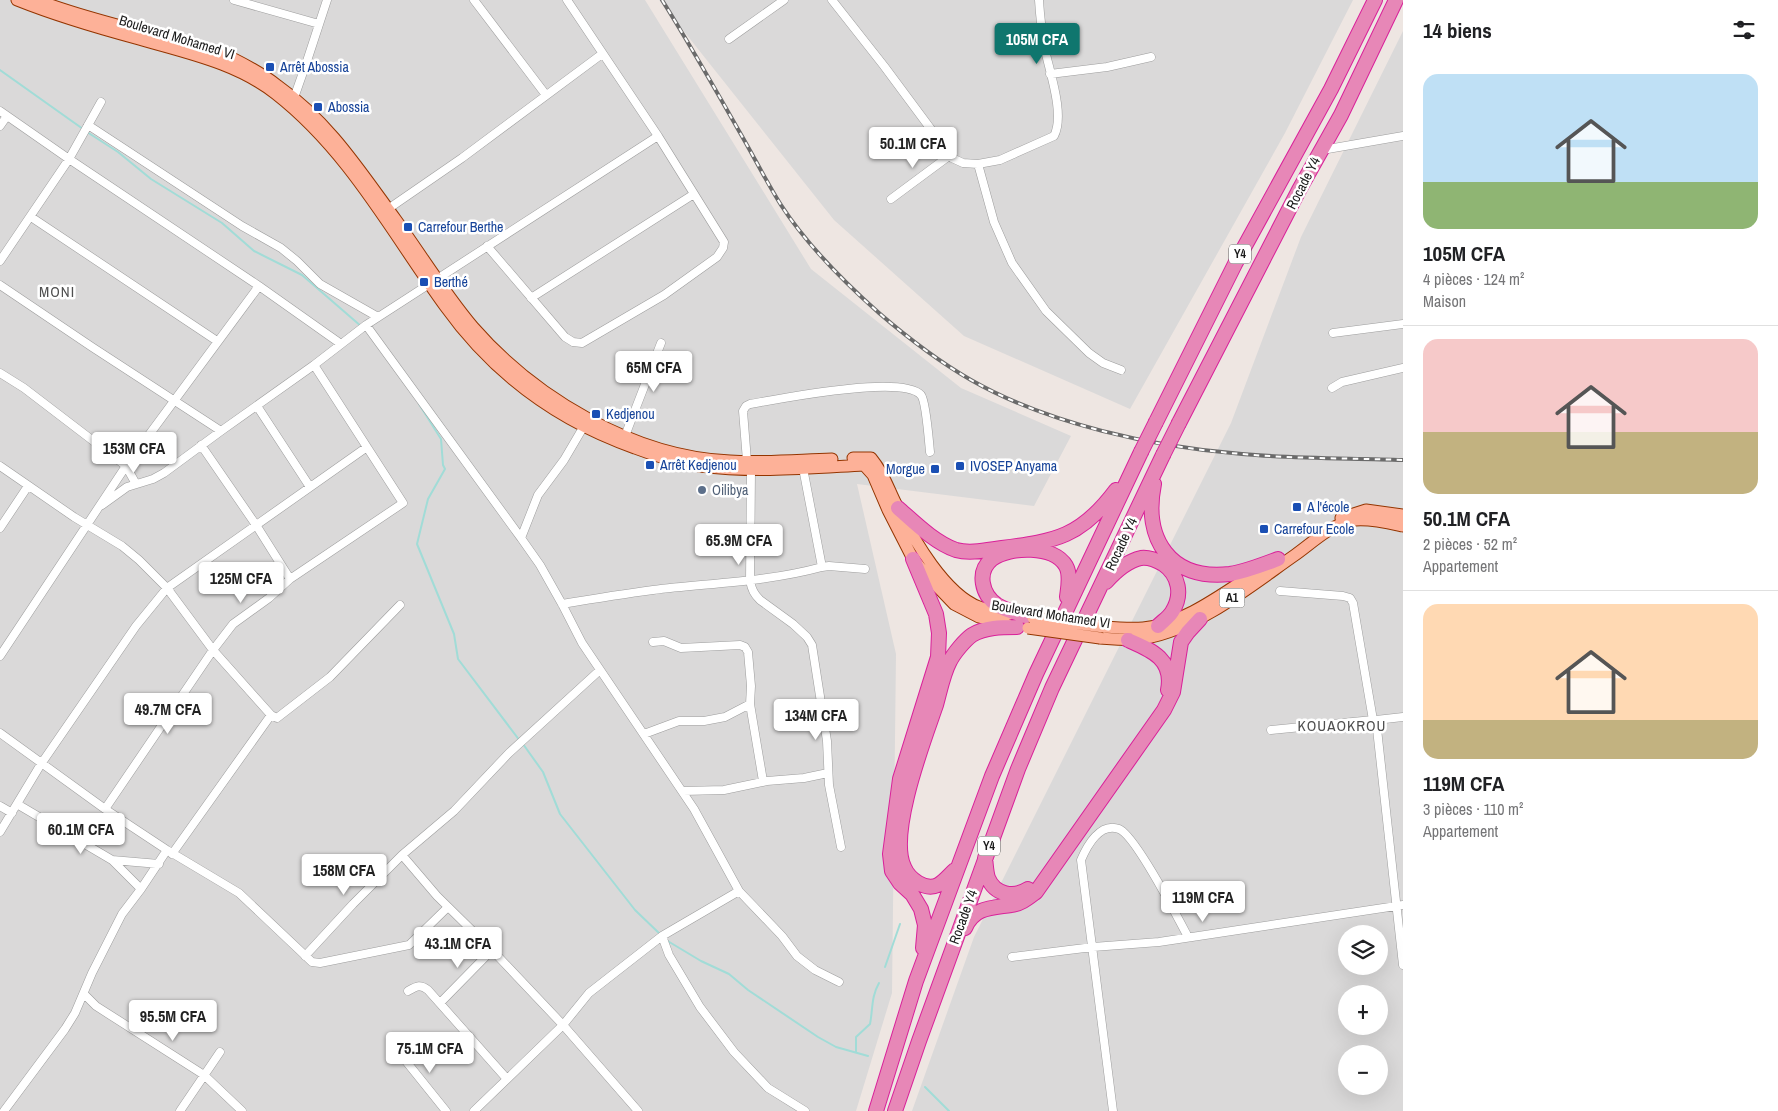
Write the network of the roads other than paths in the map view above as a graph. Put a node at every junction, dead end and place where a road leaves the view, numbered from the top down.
1 (17, 0) edge
2 (37, 0) edge
3 (234, 0) edge
4 (327, 0) edge
5 (474, 0) edge
6 (567, 0) edge
7 (784, 0) edge
8 (832, 0) edge
9 (1039, 0) edge
10 (1375, 0) edge
11 (1396, 0) edge
12 (319, 24) junction
13 (729, 39) dead end
14 (602, 54) junction
15 (1151, 57) dead end
16 (1050, 74) junction
17 (546, 95) junction
18 (294, 98) junction
19 (101, 102) dead end
20 (3, 114) edge
21 (88, 125) junction
22 (0, 126) edge
23 (658, 136) junction
24 (1403, 136) edge
25 (1320, 151) junction
26 (949, 156) junction
27 (68, 159) junction
28 (978, 164) junction
29 (694, 194) junction
30 (892, 199) dead end
31 (388, 209) junction
32 (30, 217) junction
33 (487, 246) junction
34 (0, 261) edge
35 (433, 281) junction
36 (0, 284) edge
37 (259, 286) junction
38 (531, 298) junction
39 (378, 317) junction
40 (1403, 324) edge
41 (366, 325) junction
42 (1333, 333) dead end
43 (217, 341) junction
44 (662, 343) dead end
45 (341, 344) junction
46 (314, 365) junction
47 (1403, 368) edge
48 (1121, 370) dead end
49 (0, 373) edge
50 (1332, 388) dead end
51 (175, 401) junction
52 (256, 406) junction
53 (584, 426) junction
54 (220, 431) junction
55 (625, 436) junction
56 (201, 445) junction
57 (367, 447) junction
58 (930, 452) dead end
59 (749, 465) junction
60 (0, 466) edge
61 (126, 466) junction
62 (1134, 466) junction
63 (803, 468) junction
64 (1157, 468) junction
65 (136, 484) junction
66 (28, 486) junction
67 (310, 487) junction
68 (102, 504) junction
69 (898, 508) junction
70 (1403, 515) edge
71 (88, 525) junction
72 (256, 525) junction
73 (1403, 526) edge
74 (0, 528) edge
75 (521, 538) junction
76 (913, 558) junction
77 (1278, 559) junction
78 (822, 567) junction
79 (865, 569) dead end
80 (290, 579) junction
81 (750, 581) junction
82 (167, 588) junction
83 (1100, 588) junction
84 (1280, 591) dead end
85 (562, 604) junction
86 (400, 605) dead end
87 (1064, 612) junction
88 (1200, 619) junction
89 (1026, 622) junction
90 (1158, 626) junction
91 (1102, 632) junction
92 (1128, 640) junction
93 (652, 642) dead end
94 (213, 650) junction
95 (0, 656) edge
96 (600, 670) junction
97 (750, 704) junction
98 (271, 716) junction
99 (1403, 717) edge
100 (1375, 720) junction
101 (1271, 730) dead end
102 (0, 733) edge
103 (644, 734) junction
104 (41, 764) junction
105 (828, 773) junction
106 (763, 781) junction
107 (683, 791) junction
108 (17, 804) junction
109 (0, 806) edge
110 (105, 808) junction
111 (12, 813) junction
112 (0, 832) edge
113 (841, 847) dead end
114 (170, 852) junction
115 (402, 855) junction
116 (985, 858) junction
117 (112, 860) junction
118 (158, 864) junction
119 (958, 865) junction
120 (141, 889) junction
121 (739, 891) junction
122 (1399, 905) edge
123 (448, 907) junction
124 (662, 936) junction
125 (1188, 937) junction
126 (1093, 947) junction
127 (492, 950) junction
128 (305, 956) junction
129 (1012, 957) dead end
130 (1403, 965) edge
131 (942, 979) junction
132 (916, 981) junction
133 (839, 982) dead end
134 (408, 991) dead end
135 (84, 994) junction
136 (440, 1003) junction
137 (563, 1025) junction
138 (397, 1050) dead end
139 (220, 1052) dead end
140 (204, 1075) junction
141 (507, 1079) junction
142 (4, 1111) edge
143 (180, 1111) edge
144 (242, 1111) edge
145 (446, 1111) edge
146 (474, 1111) edge
147 (638, 1111) edge
148 (804, 1111) edge
149 (876, 1111) edge
150 (895, 1111) edge
151 (1113, 1111) edge

1 - 35 main road, Boulevard Mohamed VI / A1
2 - 18 main road, Boulevard Mohamed VI / A1
3 - 12 street
4 - 12 street
5 - 17 street
6 - 14 street
7 - 13 street
8 - 26 street
9 - 16 street
10 - 62 highway, Rocade Y4 / Y4, bridge
11 - 25 highway, Rocade Y4 / Y4
12 - 18 street
14 - 17 street
14 - 23 street
15 - 16 street
16 - 28 street
17 - 31 street
18 - 31 main road, Boulevard Mohamed VI / A1
19 - 21 street
20 - 22 street
20 - 27 street
21 - 27 street
21 - 39 street
23 - 29 street
23 - 33 street
24 - 25 street
25 - 64 highway, Rocade Y4 / Y4, bridge
26 - 28 street
26 - 30 street
27 - 32 street
27 - 37 street
28 - 48 street
29 - 38 street
29 - 38 street
31 - 35 main road, Boulevard Mohamed VI / A1
32 - 34 street
32 - 43 street
33 - 35 street
33 - 38 street
35 - 39 street
35 - 53 main road, Boulevard Mohamed VI / A1
35 - 55 main road, Boulevard Mohamed VI / A1
36 - 51 street
37 - 43 street
37 - 45 street
39 - 41 street
40 - 42 street
41 - 45 street
41 - 75 street
43 - 51 street
44 - 55 street
45 - 46 street
46 - 52 street
46 - 57 street
47 - 50 street
49 - 61 street
51 - 54 street
51 - 61 street
52 - 54 street
52 - 67 street
53 - 59 main road, Boulevard Mohamed VI / A1
53 - 75 street
54 - 56 street
55 - 59 main road, Boulevard Mohamed VI / A1
56 - 65 street
56 - 72 street
57 - 67 street
57 - 80 street
58 - 59 street
59 - 63 main road, Boulevard Mohamed VI / A1
59 - 69 main road, Boulevard Mohamed VI / A1
59 - 81 street
60 - 66 street
61 - 65 street
61 - 68 street
62 - 69 highway
62 - 87 highway, Rocade Y4 / Y4
63 - 76 main road, Boulevard Mohamed VI / A1
63 - 78 street
64 - 77 highway
64 - 83 highway, Rocade Y4 / Y4
65 - 68 street
66 - 71 street
66 - 74 street
67 - 72 street
68 - 71 street
69 - 89 main road, Boulevard Mohamed VI / A1
70 - 77 main road, Boulevard Mohamed VI / A1
71 - 82 street
71 - 95 street
72 - 80 street
72 - 82 street
73 - 88 main road, Boulevard Mohamed VI / A1
75 - 85 street
76 - 89 main road, Boulevard Mohamed VI / A1
76 - 132 highway
77 - 90 main road, Boulevard Mohamed VI / A1
78 - 79 street
78 - 81 street
80 - 94 street
81 - 85 street
81 - 105 street
82 - 94 street
82 - 104 street
83 - 90 highway
83 - 116 highway, Rocade Y4 / Y4
84 - 100 street
85 - 96 street
86 - 98 street
87 - 89 highway
87 - 119 highway, Rocade Y4 / Y4
88 - 92 main road, Boulevard Mohamed VI / A1
88 - 131 highway
89 - 91 main road, Boulevard Mohamed VI / A1, bridge
89 - 119 highway
90 - 91 main road, Boulevard Mohamed VI / A1
91 - 92 main road, Boulevard Mohamed VI / A1
92 - 116 highway
93 - 97 street
94 - 98 street
94 - 110 street
96 - 103 street
96 - 115 street
97 - 103 street
97 - 106 street
98 - 114 street
99 - 100 street
100 - 101 street
100 - 122 street
102 - 104 street
103 - 107 street
104 - 108 street
104 - 110 street
105 - 106 street
105 - 113 street
106 - 107 street
107 - 121 street
108 - 111 street
108 - 117 street
109 - 111 street
110 - 114 street
111 - 112 street
114 - 118 street
114 - 128 street
115 - 123 street
115 - 128 street
116 - 131 highway, Rocade Y4 / Y4
117 - 118 street
117 - 120 street
118 - 120 street
119 - 132 highway, Rocade Y4 / Y4
120 - 135 street
121 - 124 street
121 - 133 street
122 - 125 street
122 - 130 street
123 - 127 street
123 - 128 street
124 - 137 street
124 - 148 street
125 - 126 street
125 - 126 street
126 - 129 street
126 - 151 street
127 - 136 street
127 - 137 street
131 - 150 highway, Rocade Y4 / Y4
132 - 149 highway, Rocade Y4 / Y4
134 - 136 street
135 - 140 street
135 - 142 street
136 - 141 street
137 - 141 street
137 - 147 street
138 - 145 street
139 - 140 street
140 - 143 street
140 - 144 street
141 - 146 street

